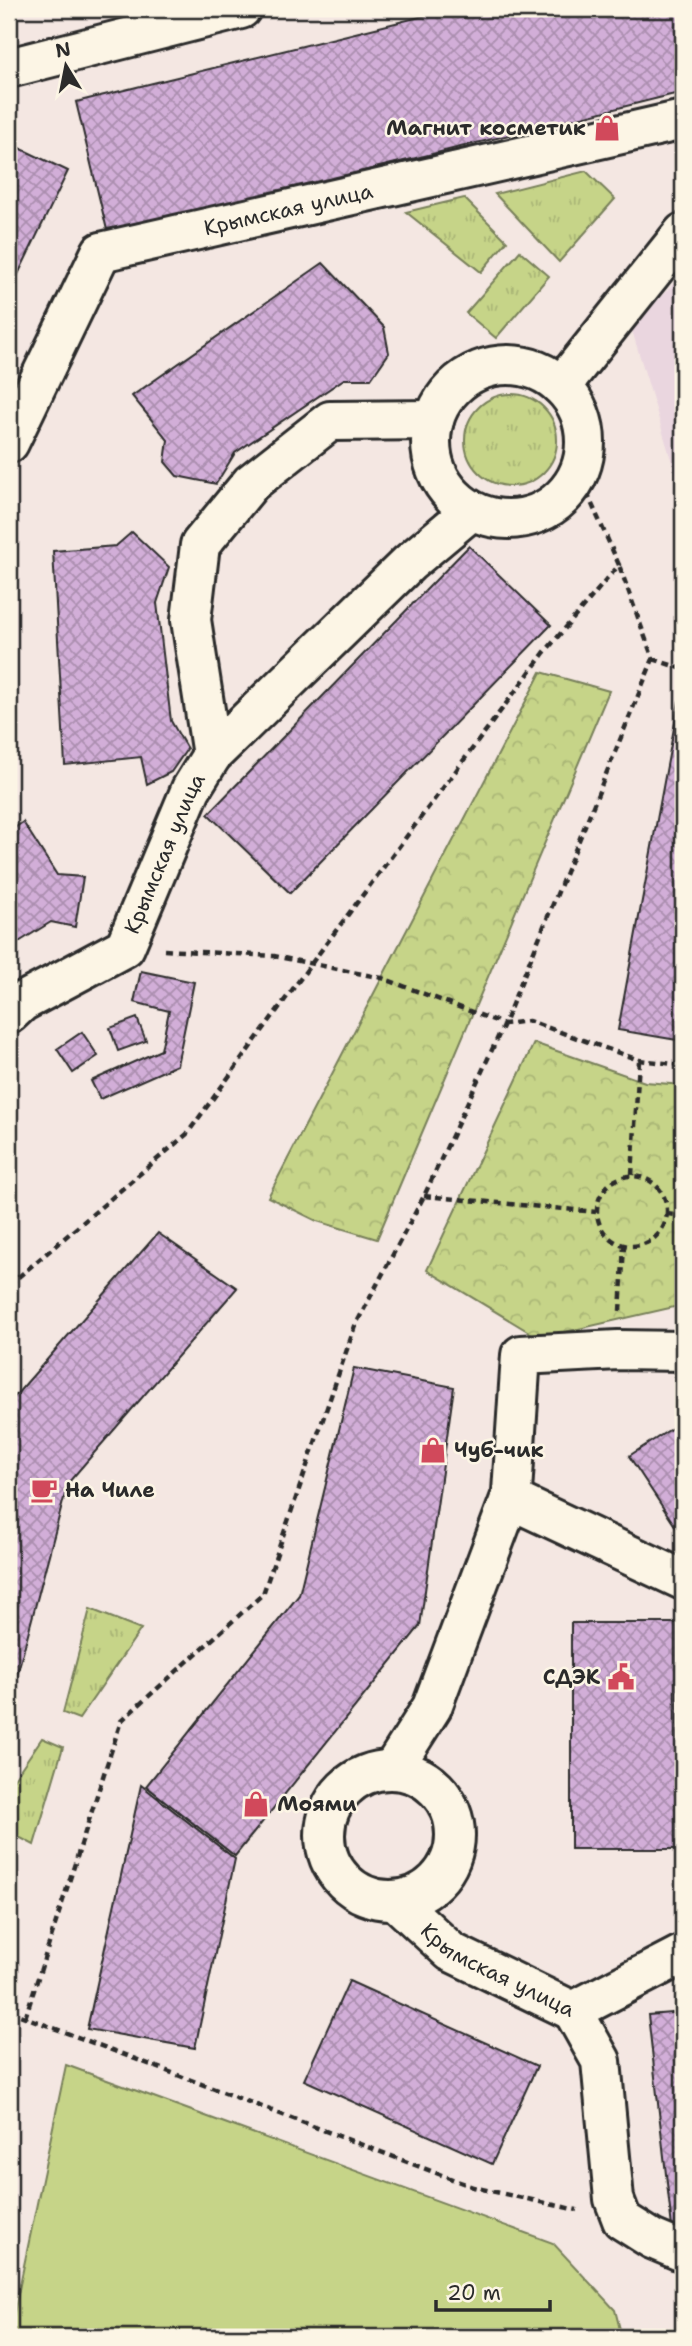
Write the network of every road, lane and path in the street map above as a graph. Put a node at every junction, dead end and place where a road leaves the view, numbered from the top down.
1 (240, 9) edge
2 (9, 68) edge
3 (683, 120) edge
4 (683, 233) edge
5 (561, 386) junction
6 (434, 420) junction
7 (9, 443) edge
8 (579, 475) junction
9 (471, 511) junction
10 (619, 565) junction
11 (653, 659) junction
12 (683, 669) edge
13 (212, 755) junction
14 (125, 947) junction
15 (311, 964) junction
16 (9, 1014) edge
17 (504, 1024) junction
18 (639, 1060) junction
19 (683, 1065) edge
20 (632, 1175) junction
21 (424, 1196) junction
22 (596, 1212) junction
23 (667, 1214) junction
24 (683, 1216) edge
25 (624, 1246) junction
26 (9, 1285) edge
27 (618, 1350) junction
28 (683, 1351) edge
29 (512, 1492) dead end
30 (683, 1580) edge
31 (392, 1770) junction
32 (395, 1900) junction
33 (683, 1954) edge
34 (9, 2011) edge
35 (573, 2011) junction
36 (25, 2018) junction
37 (622, 2220) junction
38 (683, 2252) edge

1 - 2 street
3 - 7 street, Крымская улица
4 - 5 street
5 - 6 street
5 - 8 street
6 - 9 street
6 - 13 street, Крымская улица
8 - 9 street
8 - 10 path
9 - 13 street, Крымская улица
10 - 11 path
10 - 15 path
11 - 12 path
11 - 17 path
13 - 14 street, Крымская улица
14 - 15 path
14 - 16 street, Крымская улица
15 - 17 path
15 - 26 path
17 - 18 path
17 - 21 path
18 - 19 path
18 - 20 path
20 - 22 path
20 - 23 path
21 - 22 path
21 - 36 path
22 - 25 path
23 - 24 path
23 - 25 path
25 - 27 path
27 - 28 street
27 - 29 street
30 - 31 street
31 - 32 street
31 - 32 street
32 - 35 street, Крымская улица
33 - 35 street, Крымская улица
34 - 36 path
35 - 37 street
36 - 37 path
37 - 38 street

